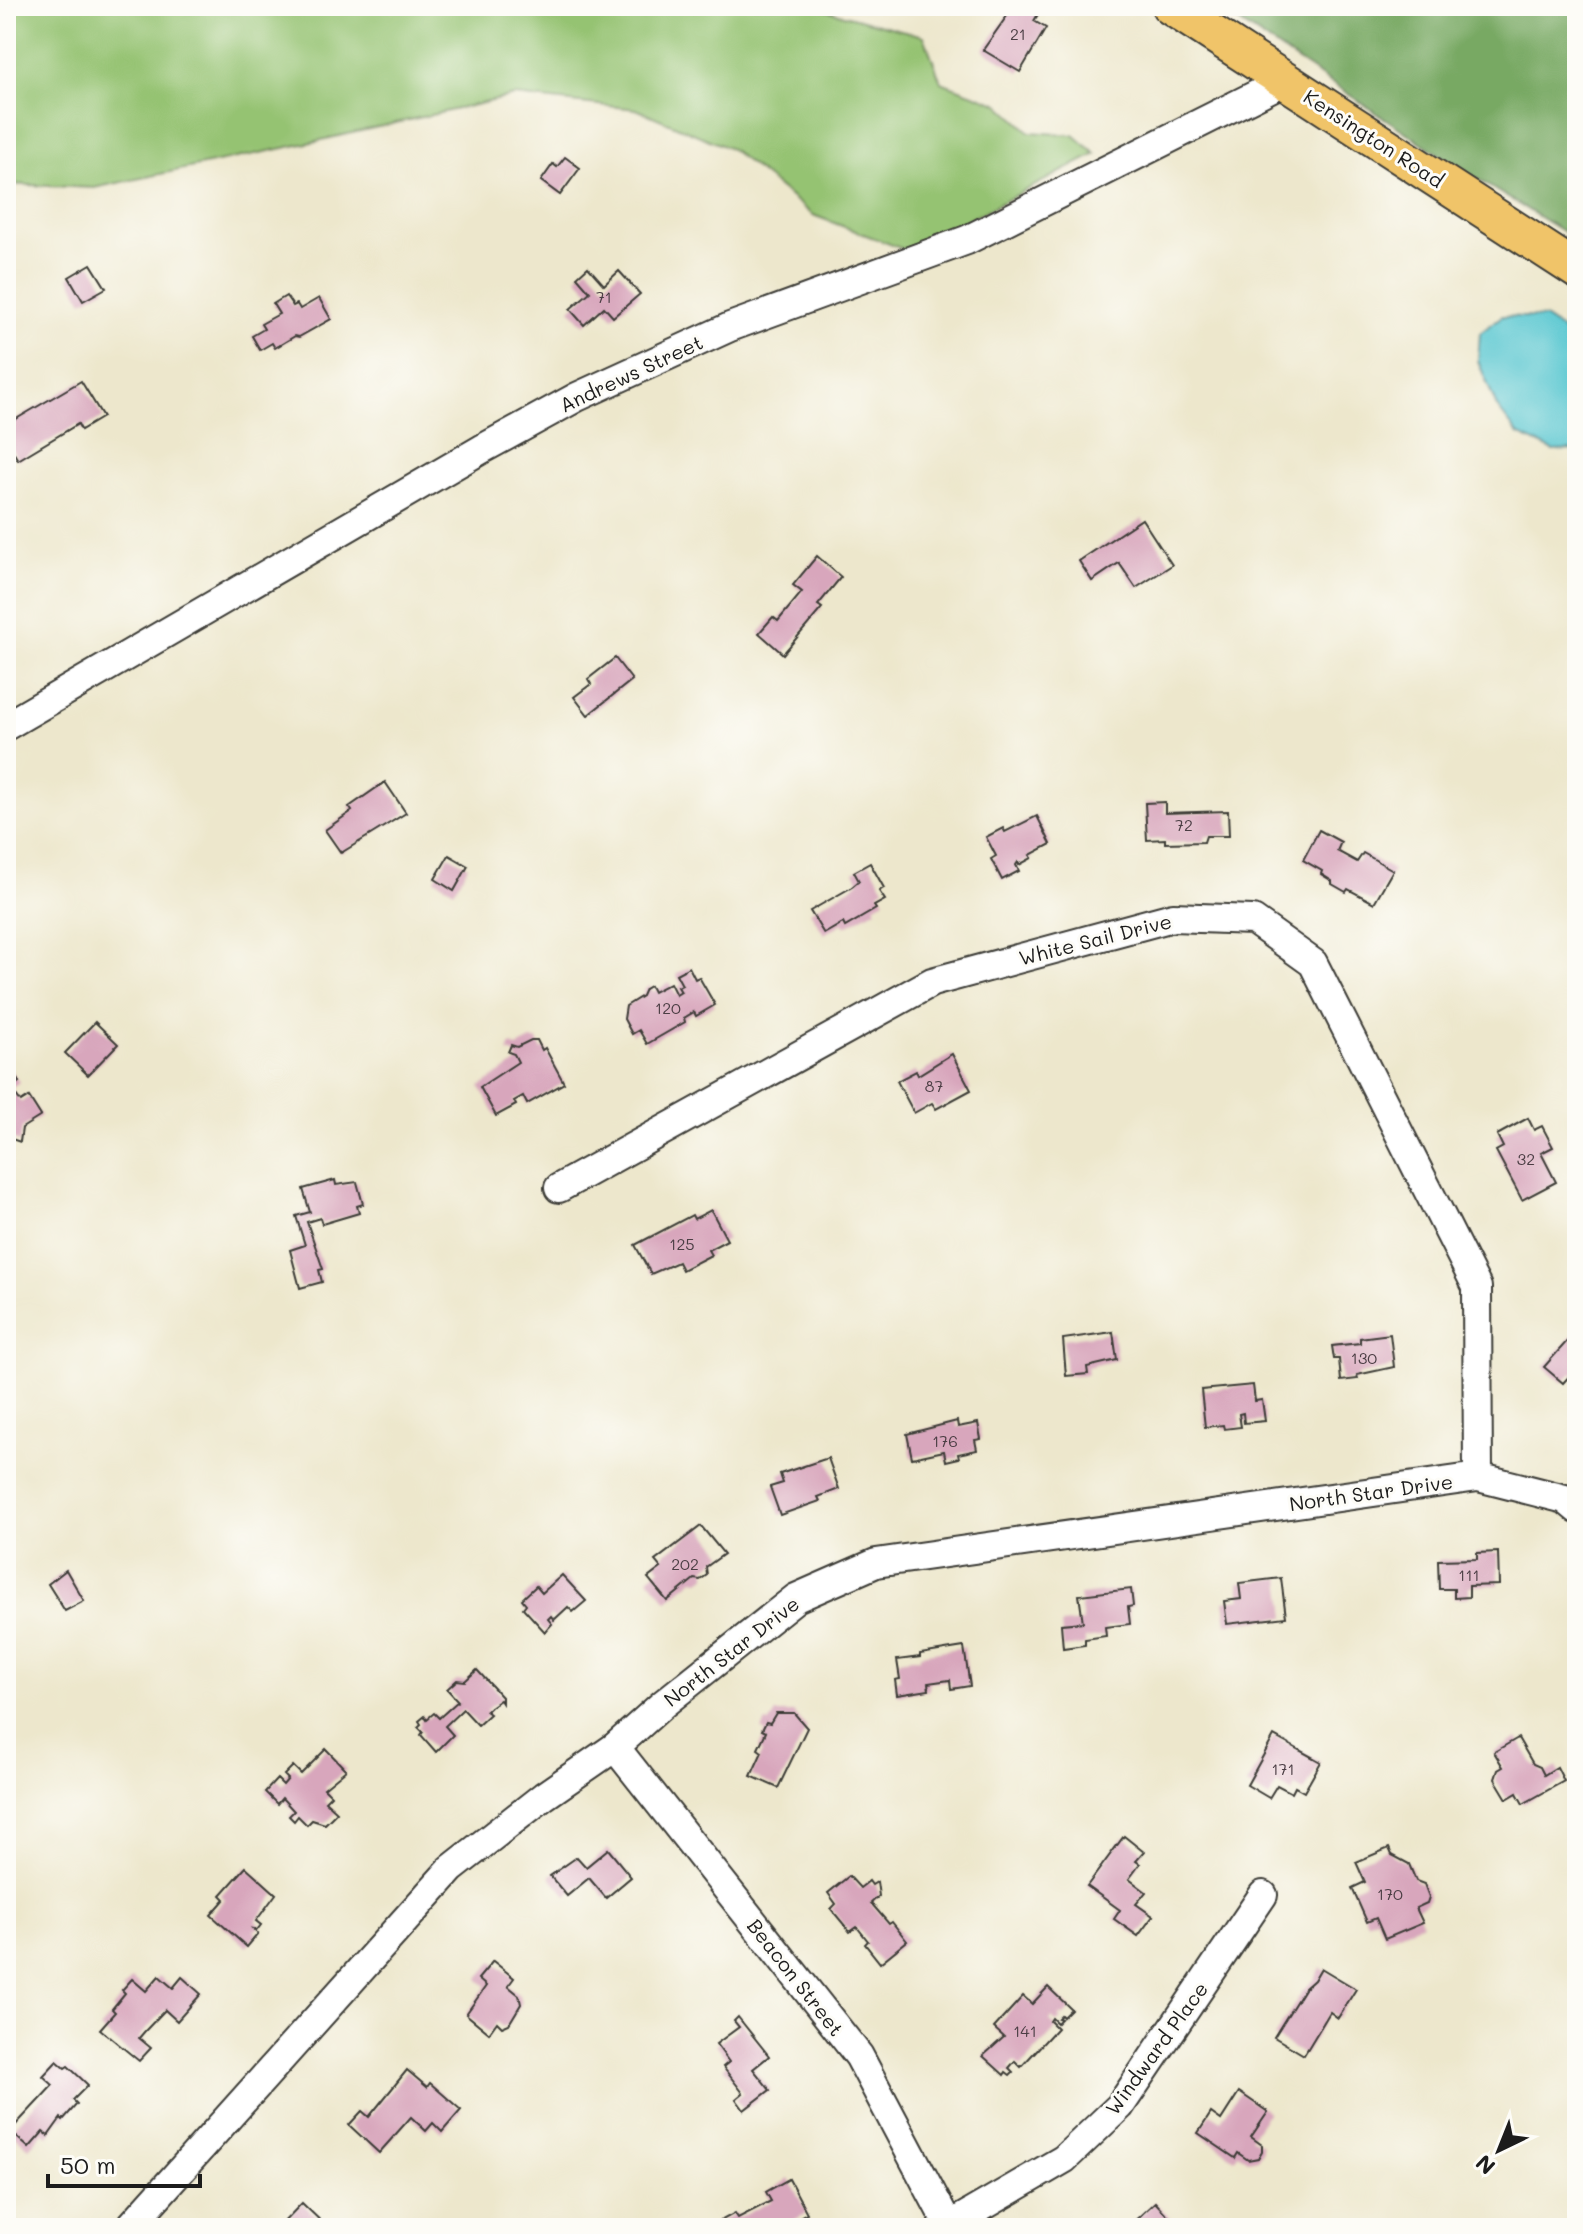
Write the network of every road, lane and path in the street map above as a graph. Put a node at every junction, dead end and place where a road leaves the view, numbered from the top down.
1 (1170, 6) edge
2 (1286, 80) junction
3 (1577, 270) edge
4 (6, 726) edge
5 (559, 1188) dead end
6 (1478, 1477) junction
7 (1577, 1509) edge
8 (615, 1747) junction
9 (1263, 1895) dead end
10 (947, 2227) edge
11 (129, 2228) edge

1 - 2 main road, Kensington Road
2 - 3 main road, Kensington Road
2 - 4 street, Andrews Street
5 - 6 street, White Sail Drive
6 - 7 street, North Star Drive
6 - 8 street, North Star Drive
8 - 10 street, Beacon Street
8 - 11 street, North Star Drive
9 - 10 street, Windward Place

